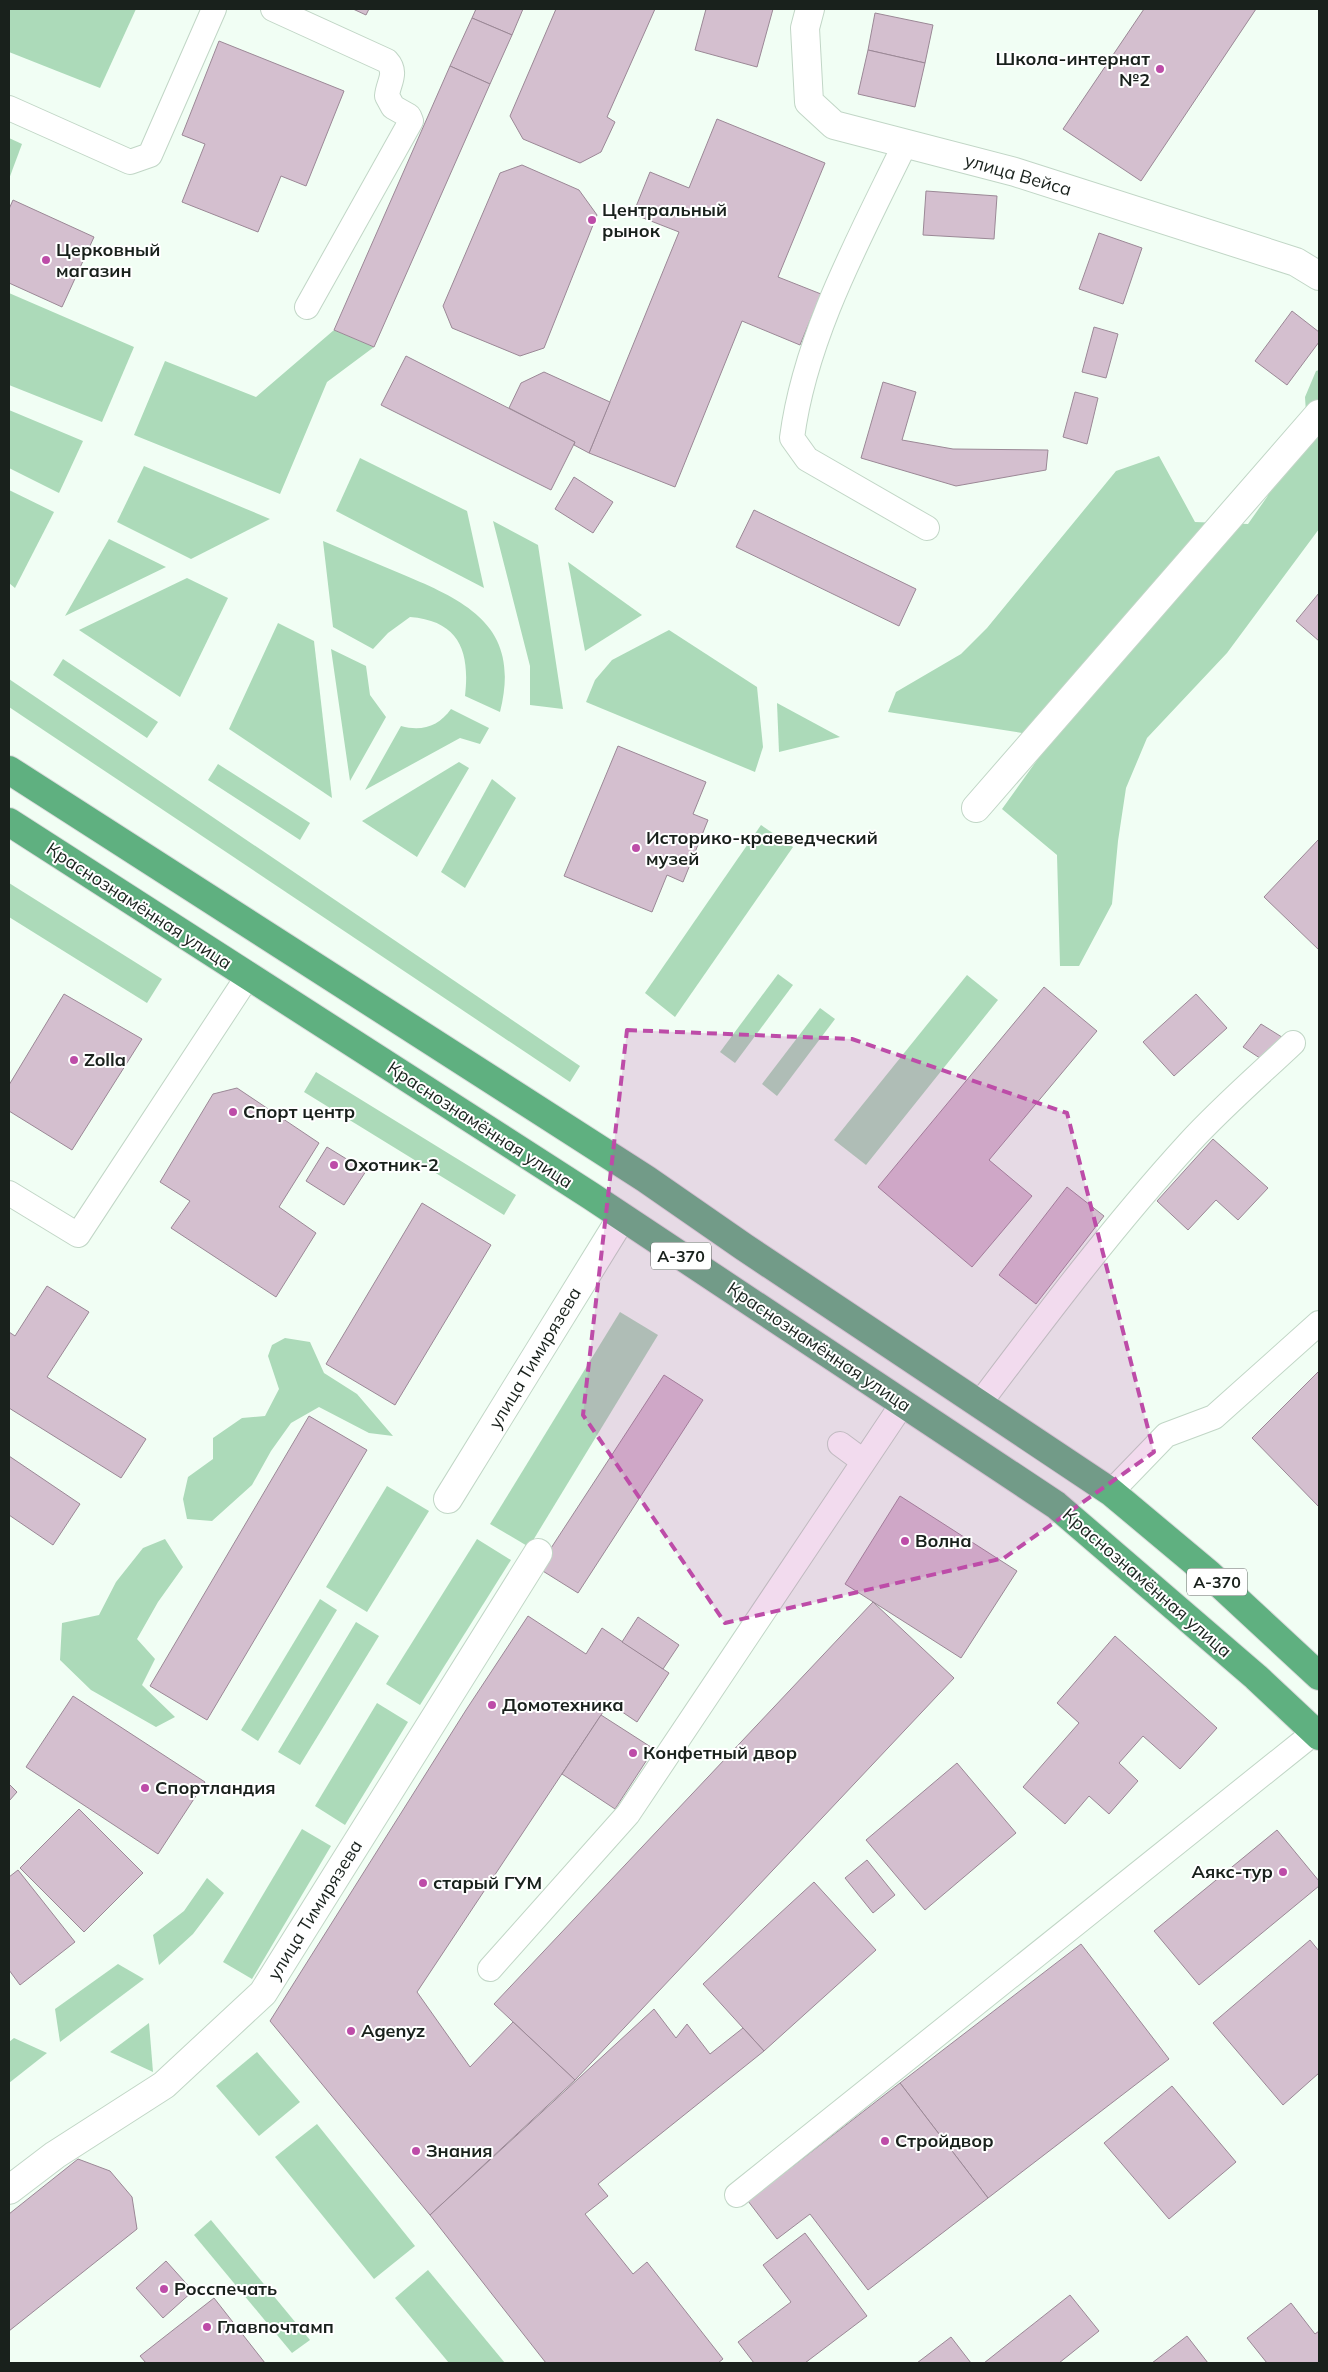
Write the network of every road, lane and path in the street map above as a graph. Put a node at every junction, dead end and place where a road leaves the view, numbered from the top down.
1 (214, 9) edge
2 (273, 9) edge
3 (810, 9) edge
4 (9, 108) edge
5 (905, 144) junction
6 (1319, 276) edge
7 (307, 306) dead end
8 (1319, 414) edge
9 (927, 528) dead end
10 (9, 770) edge
11 (976, 808) dead end
12 (9, 822) edge
13 (248, 976) junction
14 (1293, 1043) dead end
15 (9, 1193) edge
16 (622, 1217) junction
17 (1319, 1323) edge
18 (902, 1403) junction
19 (980, 1403) junction
20 (840, 1444) dead end
21 (863, 1461) junction
22 (1111, 1492) junction
23 (448, 1499) dead end
24 (538, 1553) dead end
25 (1319, 1676) edge
26 (1318, 1732) edge
27 (490, 1968) dead end
28 (9, 2190) edge
29 (737, 2195) dead end

1 - 4 lane
2 - 7 lane
3 - 5 street, улица Вейса
5 - 6 street, улица Вейса
5 - 9 lane
8 - 11 street
10 - 19 highway, А-370
12 - 13 highway, Краснознамённая улица / А-370
13 - 15 lane
13 - 16 highway, Краснознамённая улица / А-370
14 - 19 lane
16 - 18 highway, Краснознамённая улица / А-370
16 - 23 street, улица Тимирязева
17 - 22 lane
18 - 21 lane
18 - 26 highway, Краснознамённая улица / А-370
19 - 22 highway, А-370
20 - 21 lane
21 - 27 lane
22 - 25 highway, А-370
24 - 28 street, улица Тимирязева
26 - 29 lane

